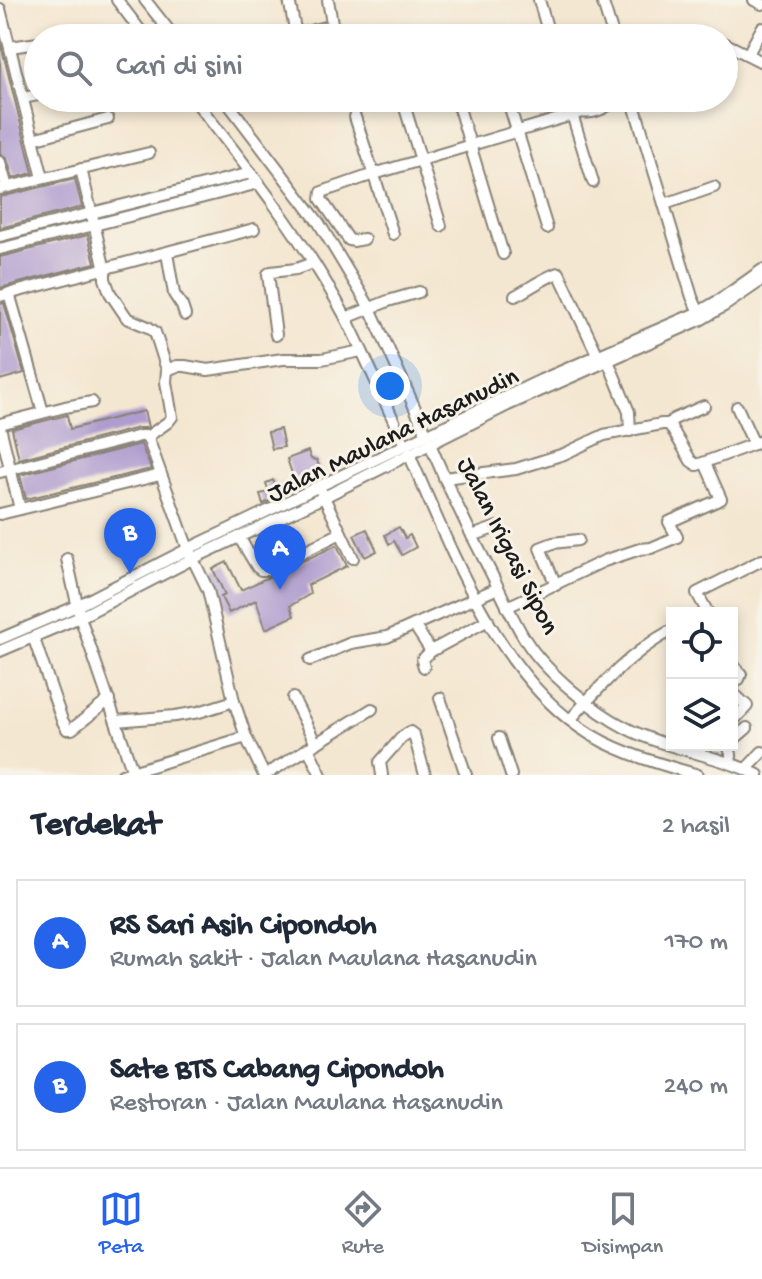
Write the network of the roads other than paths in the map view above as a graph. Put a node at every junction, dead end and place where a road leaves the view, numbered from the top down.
1 (117, 0) edge
2 (145, 0) edge
3 (289, 0) edge
4 (328, 0) edge
5 (539, 0) edge
6 (602, 0) edge
7 (754, 0) edge
8 (762, 4) edge
9 (1, 15) edge
10 (135, 24) edge
11 (164, 24) edge
12 (294, 24) edge
13 (331, 24) edge
14 (546, 24) edge
15 (610, 24) edge
16 (762, 28) edge
17 (24, 45) edge
18 (10, 47) junction
19 (738, 49) edge
20 (748, 54) junction
21 (762, 62) edge
22 (23, 98) joint
23 (24, 102) edge
24 (26, 112) edge
25 (204, 112) edge
26 (235, 112) edge
27 (406, 112) edge
28 (460, 112) edge
29 (512, 112) edge
30 (593, 112) edge
31 (636, 112) edge
32 (577, 113) junction
33 (355, 117) dead end
34 (108, 119) dead end
35 (518, 132) junction
36 (33, 139) junction
37 (470, 146) junction
38 (149, 153) dead end
39 (421, 161) junction
40 (0, 162) edge
41 (81, 169) junction
42 (251, 173) junction
43 (374, 174) junction
44 (43, 178) junction
45 (593, 182) dead end
46 (259, 183) junction
47 (714, 187) dead end
48 (3, 188) edge
49 (665, 204) junction
50 (91, 213) junction
51 (94, 226) junction
52 (441, 226) dead end
53 (547, 228) dead end
54 (254, 229) dead end
55 (393, 234) dead end
56 (0, 236) edge
57 (364, 239) dead end
58 (0, 249) edge
59 (167, 253) junction
60 (503, 254) dead end
61 (313, 263) junction
62 (105, 270) junction
63 (762, 270) edge
64 (762, 280) edge
65 (419, 292) dead end
66 (4, 294) edge
67 (515, 296) dead end
68 (697, 308) junction
69 (368, 309) junction
70 (185, 315) dead end
71 (347, 317) junction
72 (276, 335) dead end
73 (361, 351) junction
74 (606, 361) junction
75 (167, 370) junction
76 (92, 402) dead end
77 (704, 406) dead end
78 (737, 407) dead end
79 (43, 412) junction
80 (669, 424) junction
81 (0, 426) edge
82 (630, 431) junction
83 (147, 437) junction
84 (427, 442) junction
85 (758, 442) edge
86 (409, 452) junction
87 (705, 463) junction
88 (5, 470) edge
89 (442, 473) junction
90 (160, 475) junction
91 (318, 486) junction
92 (296, 504) junction
93 (327, 504) junction
94 (20, 509) junction
95 (0, 514) edge
96 (497, 527) dead end
97 (341, 533) junction
98 (472, 536) junction
99 (239, 537) junction
100 (578, 540) dead end
101 (353, 558) dead end
102 (67, 559) dead end
103 (193, 560) junction
104 (762, 560) edge
105 (556, 585) junction
106 (497, 588) junction
107 (475, 598) junction
108 (507, 607) junction
109 (705, 607) edge
110 (79, 612) junction
111 (488, 620) junction
112 (414, 625) junction
113 (666, 633) edge
114 (0, 637) edge
115 (34, 639) junction
116 (0, 651) edge
117 (431, 651) junction
118 (310, 660) dead end
119 (424, 667) dead end
120 (293, 698) dead end
121 (440, 698) dead end
122 (738, 698) edge
123 (109, 700) junction
124 (234, 701) junction
125 (586, 703) junction
126 (372, 709) dead end
127 (738, 716) edge
128 (572, 718) junction
129 (116, 721) junction
130 (747, 728) dead end
131 (738, 736) edge
132 (246, 737) junction
133 (499, 738) dead end
134 (666, 739) edge
135 (312, 746) junction
136 (698, 751) edge
137 (731, 751) edge
138 (762, 752) edge
139 (728, 762) junction
140 (746, 769) junction
141 (283, 770) edge
142 (130, 774) edge
143 (262, 774) edge
144 (321, 775) edge
145 (382, 775) edge
146 (425, 775) edge
147 (466, 775) edge
148 (511, 775) edge
149 (698, 775) edge
150 (758, 775) edge

1 - 10 street
2 - 11 street
3 - 12 street
4 - 13 street
5 - 14 street
6 - 15 street
7 - 8 street
9 - 18 street
16 - 20 street
17 - 18 street
18 - 22 street
19 - 20 street
20 - 21 street
22 - 23 street
24 - 36 street
25 - 42 street, Jalan Irigasi Sipon
26 - 69 street, Jalan Irigasi Sipon
27 - 39 street
28 - 37 street
29 - 35 street
30 - 32 street
31 - 49 street
32 - 35 street
32 - 45 street
33 - 43 street
34 - 36 street
35 - 37 street
35 - 53 street
36 - 44 street
37 - 39 street
37 - 60 street
38 - 41 street
39 - 43 street
39 - 52 street
40 - 48 street
41 - 44 street
41 - 50 street
42 - 46 street, Jalan Irigasi Sipon
42 - 50 street
43 - 55 street
43 - 57 street
44 - 48 street
46 - 51 street
46 - 61 street, Jalan Irigasi Sipon
47 - 49 street
49 - 68 street
50 - 51 street
50 - 56 street
51 - 58 street
51 - 62 street
54 - 59 street
59 - 62 street
59 - 70 street
61 - 71 street, Jalan Irigasi Sipon
61 - 72 street
62 - 66 street
62 - 75 street
63 - 68 street, Jalan Maulana Hasanudin
64 - 68 street, Jalan Maulana Hasanudin
65 - 69 street
66 - 79 street
67 - 74 street
68 - 74 street, Jalan Maulana Hasanudin
69 - 71 street
69 - 84 street, Jalan Irigasi Sipon
71 - 73 street, Jalan Irigasi Sipon
73 - 75 street
73 - 86 street, Jalan Irigasi Sipon
74 - 82 street
74 - 84 street, Jalan Maulana Hasanudin
75 - 83 street
76 - 79 street
77 - 80 street
78 - 85 street
79 - 81 street
80 - 82 street
80 - 87 street
81 - 88 street
82 - 89 street
83 - 88 street
83 - 90 street
84 - 86 street, Jalan Maulana Hasanudin
84 - 89 street, Jalan Irigasi Sipon
85 - 87 street
86 - 91 street, Jalan Maulana Hasanudin
86 - 93 street, Jalan Maulana Hasanudin
86 - 107 street, Jalan Irigasi Sipon
87 - 105 street
88 - 94 street
89 - 98 street, Jalan Irigasi Sipon
90 - 94 street
90 - 103 street
91 - 92 street, Jalan Maulana Hasanudin
91 - 93 street
92 - 93 street, Jalan Maulana Hasanudin
92 - 99 street, Jalan Maulana Hasanudin
92 - 103 street, Jalan Maulana Hasanudin
93 - 97 street
94 - 95 street
96 - 98 street
97 - 99 street
97 - 101 street
98 - 106 street, Jalan Irigasi Sipon
99 - 103 street, Jalan Maulana Hasanudin
100 - 105 street
102 - 110 street
103 - 110 street, Jalan Maulana Hasanudin
103 - 124 street
104 - 109 street
105 - 108 street
106 - 107 street
106 - 108 street, Jalan Irigasi Sipon
107 - 111 street, Jalan Irigasi Sipon
107 - 112 street
108 - 125 street, Jalan Irigasi Sipon
110 - 114 street, Jalan Maulana Hasanudin
110 - 115 street, Jalan Maulana Hasanudin
110 - 123 street
111 - 117 street
111 - 128 street, Jalan Irigasi Sipon
112 - 117 street
112 - 118 street
113 - 125 street
115 - 116 street, Jalan Maulana Hasanudin
115 - 123 street
117 - 119 street
120 - 135 street
121 - 147 street
122 - 127 street
123 - 129 street
124 - 129 street
124 - 132 street
125 - 128 street
125 - 134 street, Jalan Irigasi Sipon
126 - 135 street
128 - 149 street, Jalan Irigasi Sipon
129 - 142 street
130 - 131 street
132 - 142 street
132 - 143 street
133 - 148 street
135 - 141 street
135 - 144 street
136 - 139 street, Jalan Irigasi Sipon
137 - 139 street
138 - 140 street
139 - 140 street, Jalan Irigasi Sipon
140 - 150 street, Jalan Irigasi Sipon
141 - 143 street
145 - 146 street

